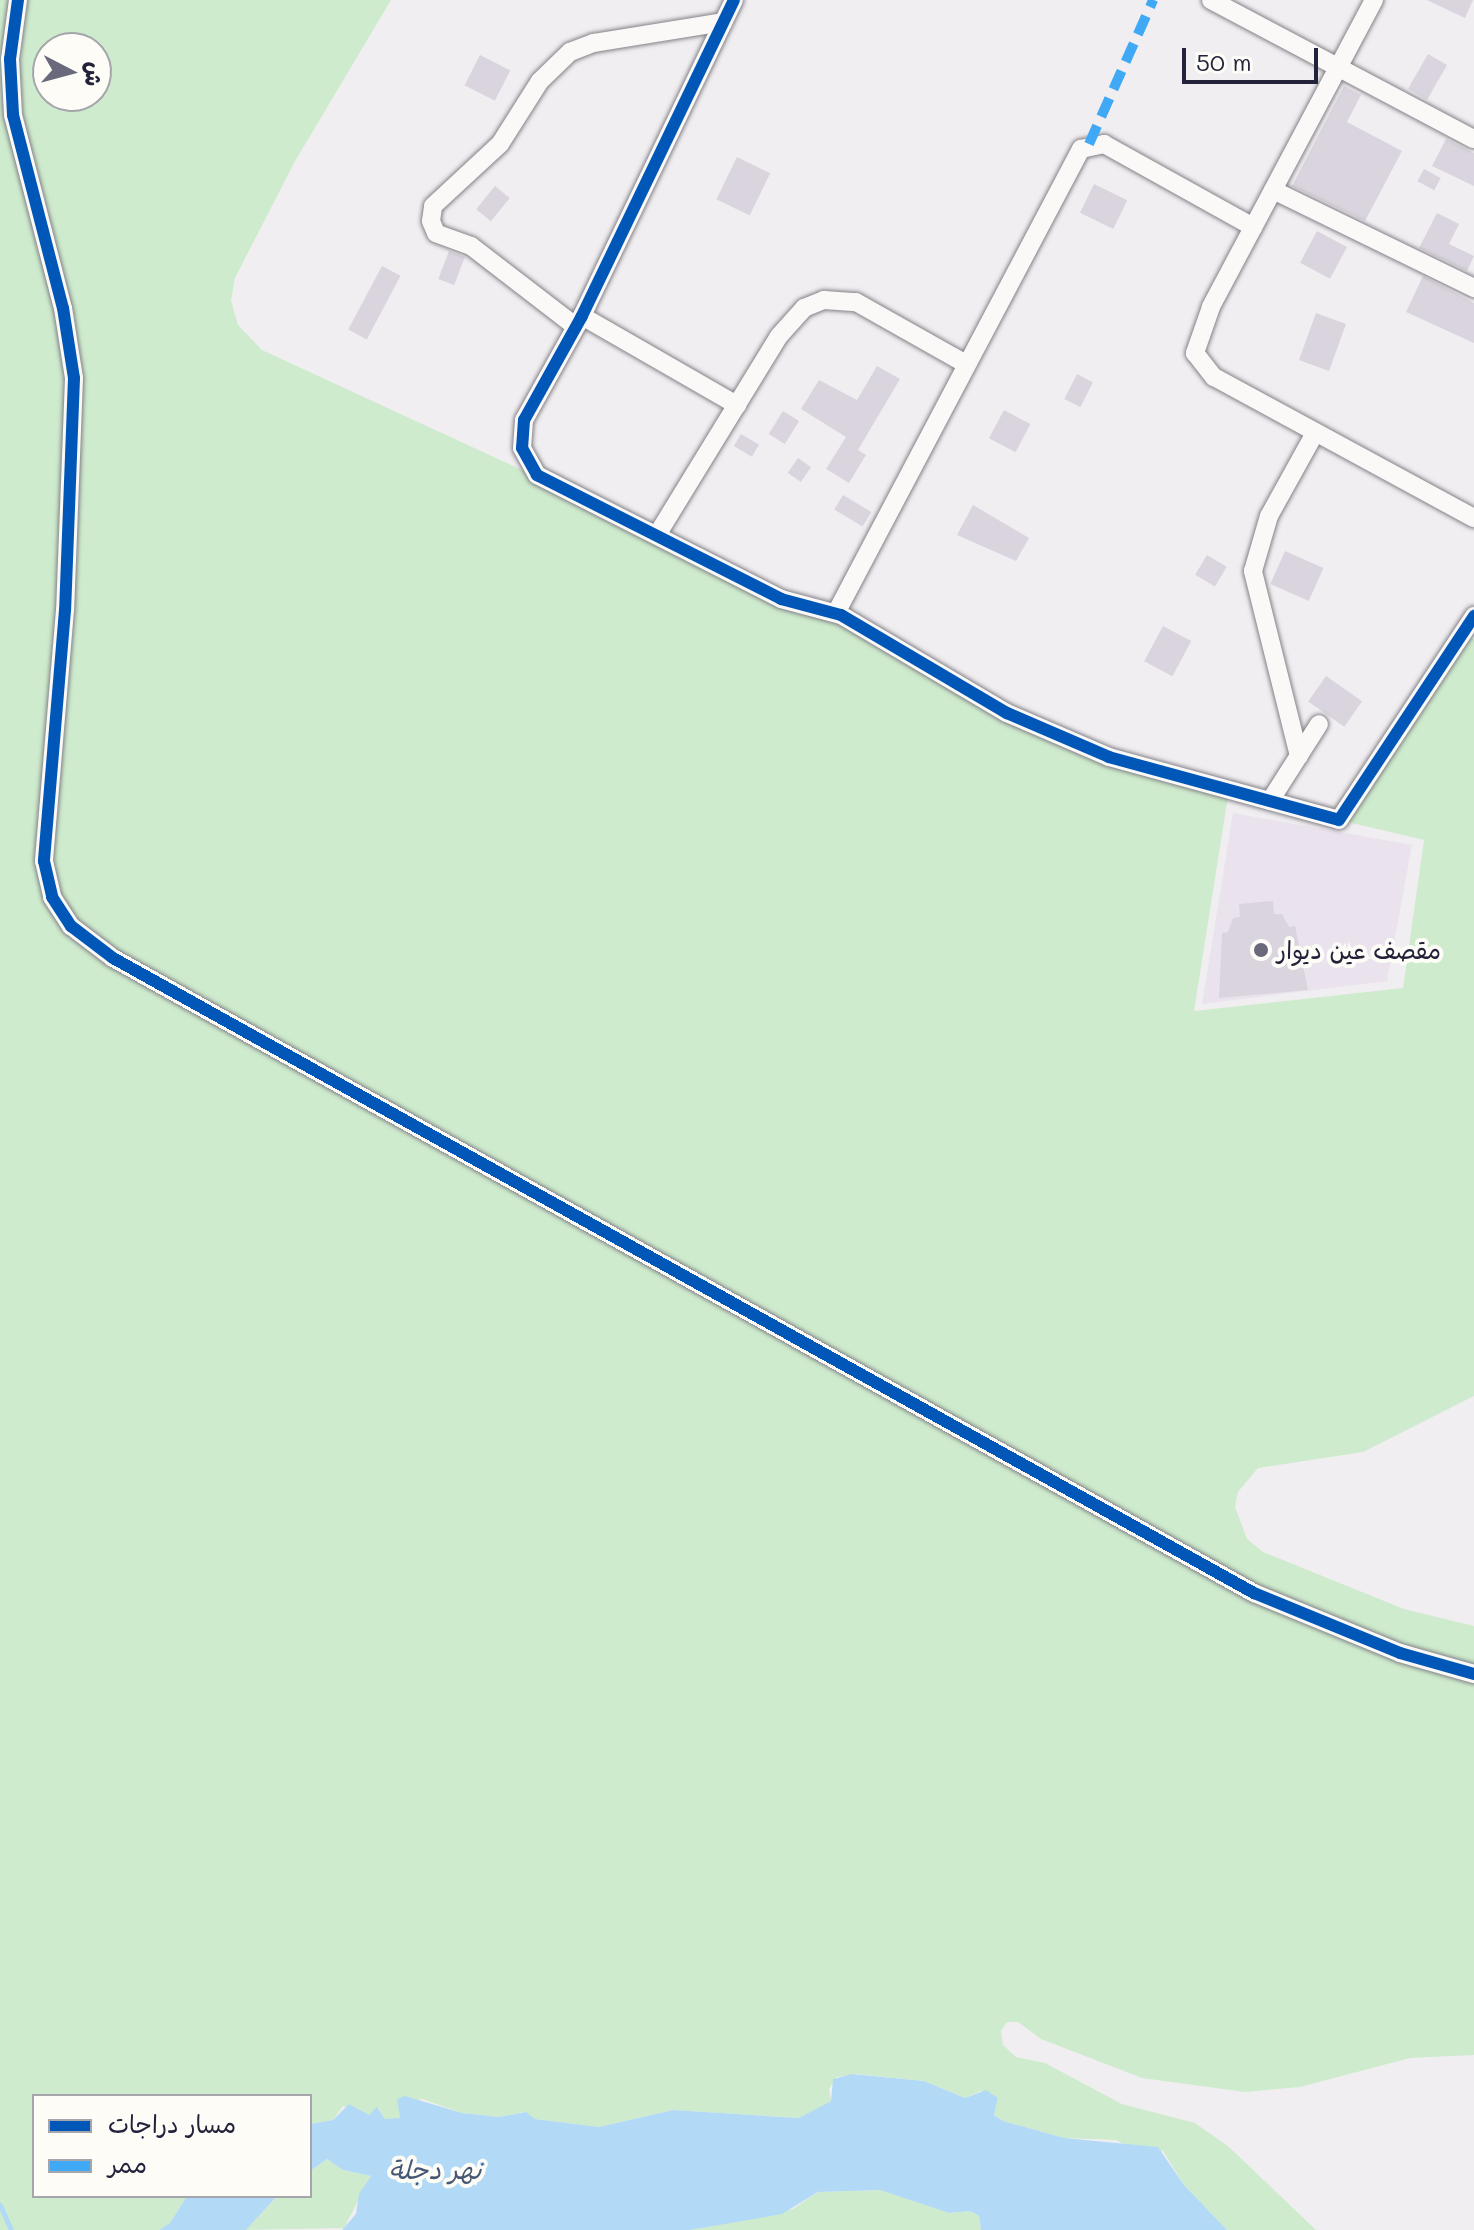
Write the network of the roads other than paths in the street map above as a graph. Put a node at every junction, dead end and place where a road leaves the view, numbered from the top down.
1 (734, 0) edge
2 (1211, 0) edge
3 (1374, 0) edge
4 (12, 2) edge
5 (723, 22) junction
6 (1338, 67) junction
7 (1474, 139) edge
8 (1273, 190) junction
9 (1253, 227) junction
10 (1474, 288) edge
11 (578, 321) junction
12 (966, 364) junction
13 (737, 405) junction
14 (1315, 433) junction
15 (1474, 518) edge
16 (657, 535) junction
17 (836, 613) junction
18 (1474, 616) edge
19 (1319, 724) dead end
20 (1299, 756) junction
21 (1270, 801) junction
22 (1474, 1674) edge

1 - 5 street
2 - 6 street
3 - 6 street
4 - 22 street
5 - 11 street
5 - 11 street
6 - 7 street
6 - 8 street
8 - 9 street
8 - 10 street
9 - 12 street
9 - 14 street
11 - 13 street
11 - 16 street
12 - 13 street
12 - 17 street
13 - 16 street
14 - 15 street
14 - 20 street
16 - 17 street
17 - 21 street
18 - 21 street
19 - 20 street
20 - 21 street

